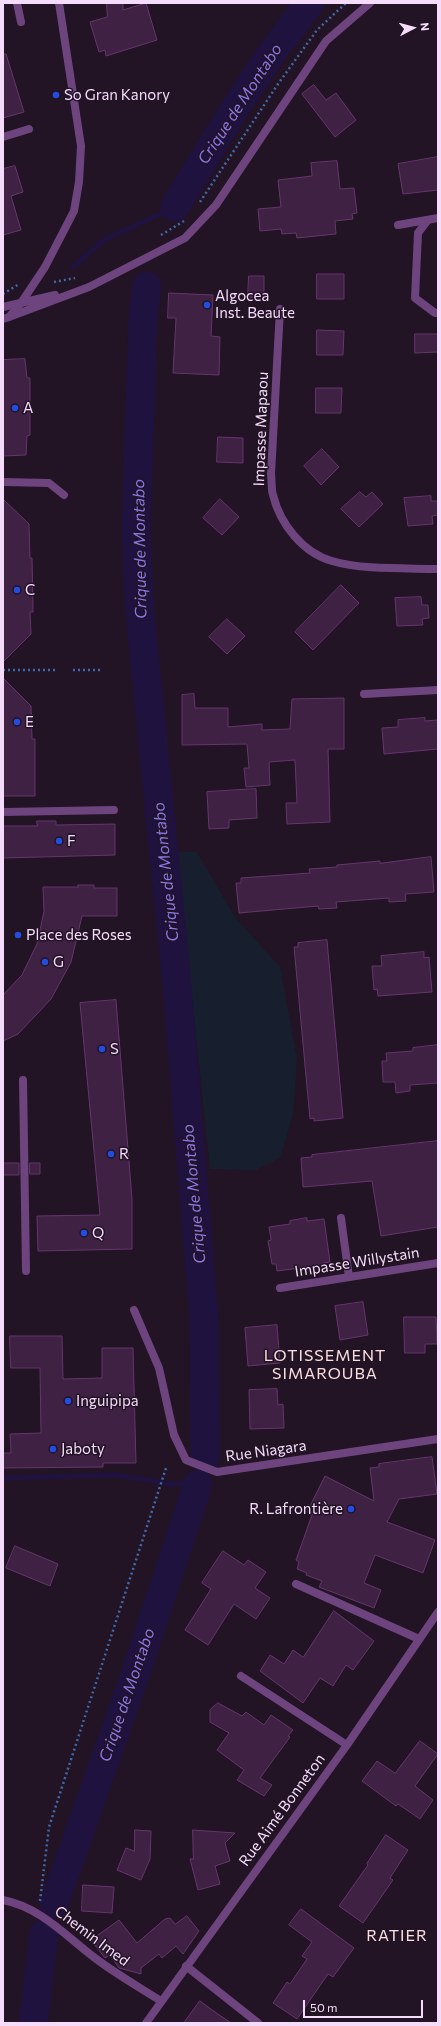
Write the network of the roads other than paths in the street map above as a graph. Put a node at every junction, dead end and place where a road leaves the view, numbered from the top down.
1 (17, 3) edge
2 (60, 3) edge
3 (370, 3) edge
4 (21, 22) dead end
5 (29, 129) dead end
6 (3, 137) edge
7 (438, 218) edge
8 (427, 221) junction
9 (398, 225) dead end
10 (88, 287) junction
11 (21, 303) junction
12 (3, 307) edge
13 (280, 309) dead end
14 (438, 313) edge
15 (6, 318) edge
16 (3, 482) edge
17 (64, 495) dead end
18 (438, 569) edge
19 (438, 690) edge
20 (364, 694) dead end
21 (114, 810) dead end
22 (3, 812) edge
23 (23, 1080) dead end
24 (340, 1218) dead end
25 (438, 1263) edge
26 (26, 1272) dead end
27 (349, 1277) junction
28 (280, 1288) dead end
29 (134, 1310) dead end
30 (438, 1439) edge
31 (296, 1584) dead end
32 (438, 1612) edge
33 (419, 1639) junction
34 (241, 1676) dead end
35 (346, 1745) junction
36 (3, 1900) edge
37 (186, 1966) junction
38 (161, 2001) junction
39 (146, 2023) edge
40 (258, 2023) edge

1 - 4 street
2 - 11 street
3 - 10 street
5 - 6 street
7 - 8 street
8 - 9 street
8 - 14 street
10 - 11 street
10 - 15 street
11 - 12 street
11 - 15 street
13 - 18 street, Impasse Mapaou
16 - 17 street
19 - 20 street
21 - 22 street
23 - 26 street
24 - 27 street
25 - 27 street, Impasse Willystain
27 - 28 street, Impasse Willystain
29 - 30 street, Rue Niagara
31 - 33 street
32 - 33 street, Rue Aimé Bonneton
33 - 35 street, Rue Aimé Bonneton
34 - 35 street
35 - 37 street, Rue Aimé Bonneton
36 - 38 street, Chemin Imed
37 - 38 street, Rue Aimé Bonneton
37 - 40 street
38 - 39 street, Rue Aimé Bonneton

